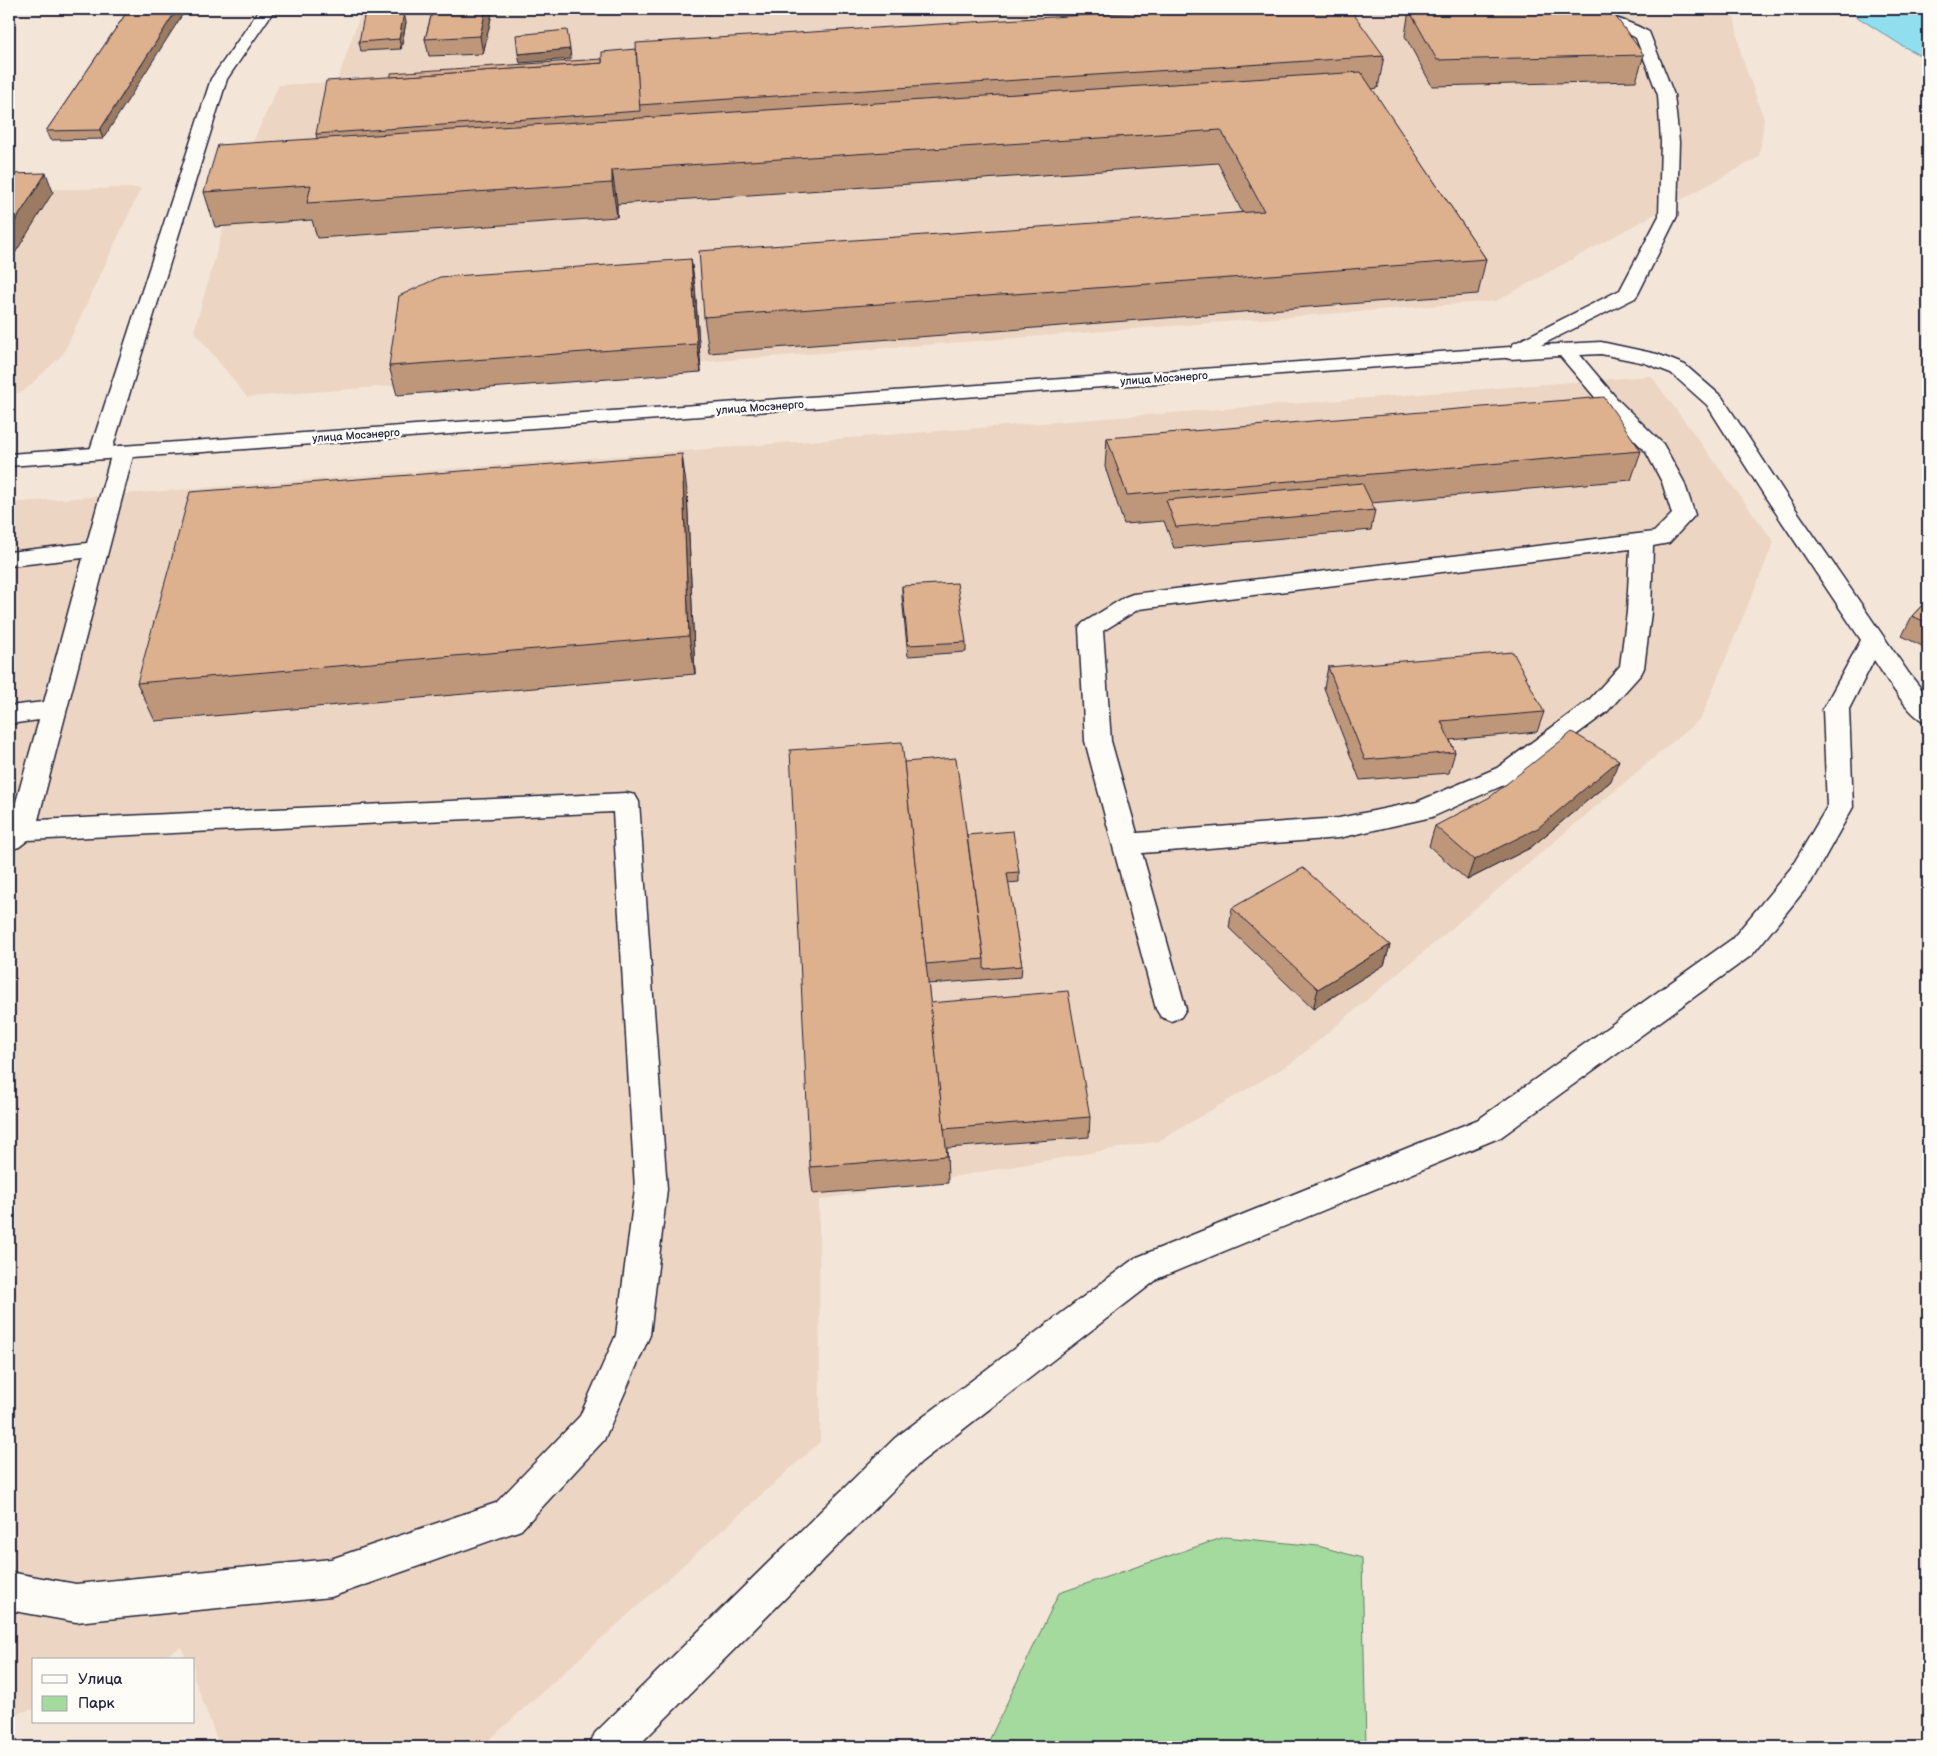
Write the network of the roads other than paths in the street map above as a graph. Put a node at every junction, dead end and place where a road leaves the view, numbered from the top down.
1 (267, 9) edge
2 (1548, 9) edge
3 (1565, 350) junction
4 (1510, 353) junction
5 (112, 453) junction
6 (9, 460) edge
7 (1642, 540) junction
8 (97, 549) junction
9 (9, 559) edge
10 (1873, 640) junction
11 (54, 709) junction
12 (1928, 714) edge
13 (9, 716) edge
14 (15, 835) edge
15 (1126, 844) junction
16 (1171, 1009) dead end
17 (9, 1591) edge
18 (609, 1747) edge

1 - 5 street
2 - 4 street
3 - 4 street, улица Мосэнерго
3 - 7 street
3 - 10 street, улица Мосэнерго
4 - 5 street, улица Мосэнерго
5 - 6 street, улица Мосэнерго
5 - 8 street
7 - 15 street
7 - 15 street
8 - 9 street
8 - 11 street
10 - 12 street, улица Мосэнерго
10 - 18 street
11 - 13 street
11 - 14 street
14 - 17 street
15 - 16 street

